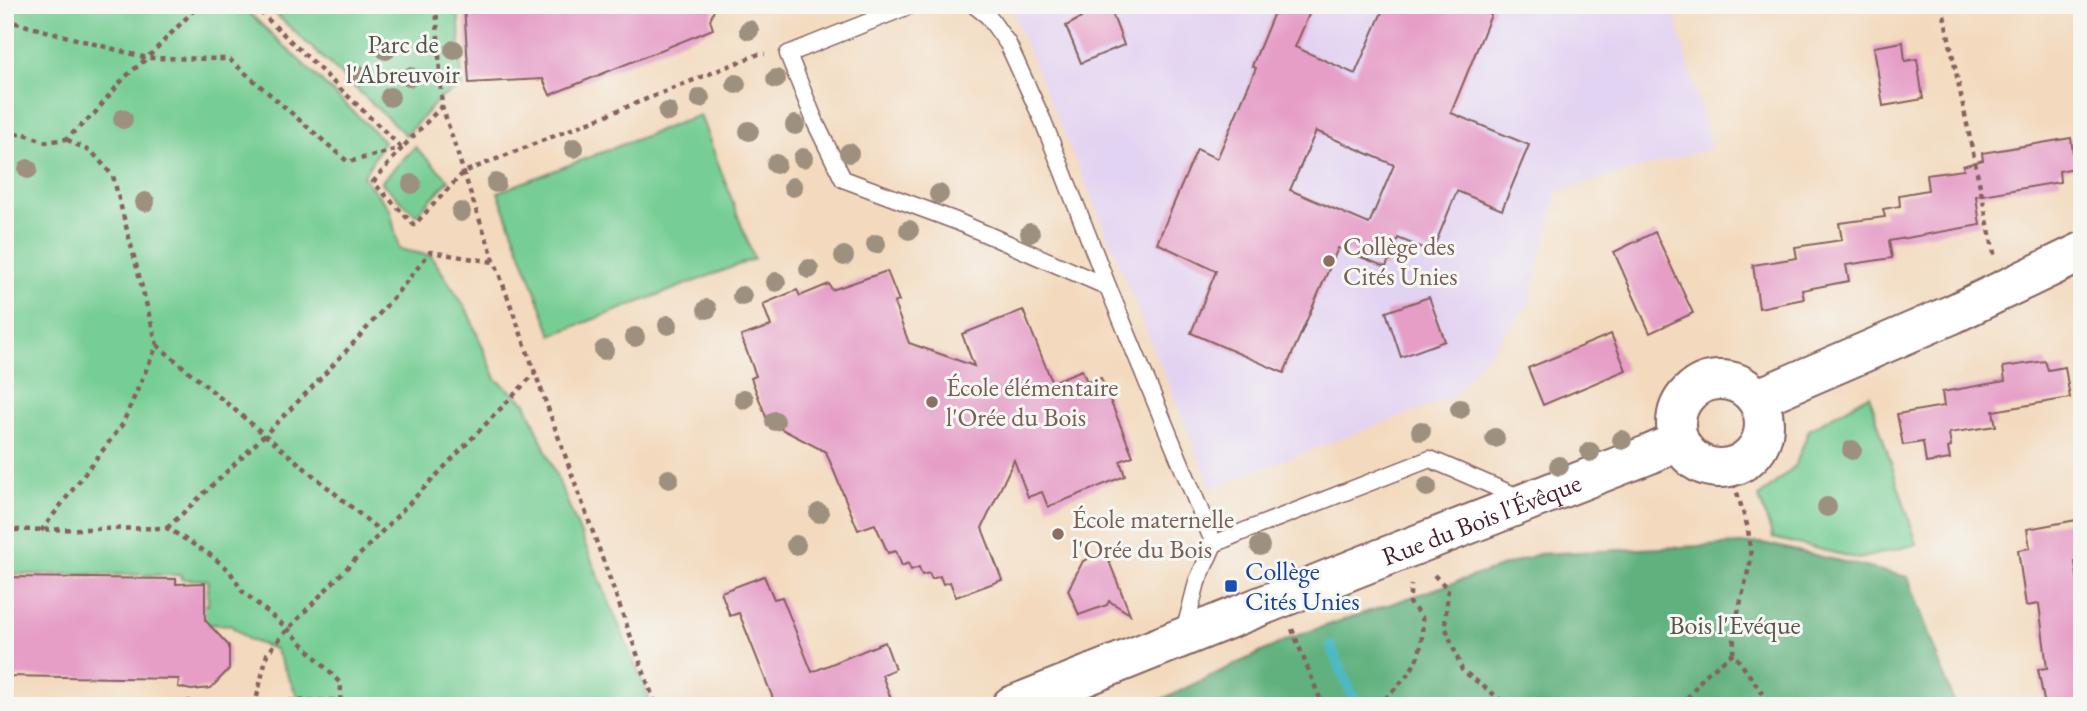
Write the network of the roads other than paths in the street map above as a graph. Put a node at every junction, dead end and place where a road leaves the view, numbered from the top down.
1 (911, 5) edge
2 (974, 5) edge
3 (2082, 252) edge
4 (1108, 288) junction
5 (1755, 397) junction
6 (1679, 440) junction
7 (1529, 501) junction
8 (1214, 544) junction
9 (1183, 638) junction
10 (1010, 706) edge

1 - 4 lane
2 - 4 lane
3 - 5 street
4 - 8 lane
5 - 6 street
5 - 6 street
6 - 7 street, Rue du Bois l'Évêque
7 - 8 lane
7 - 9 street, Rue du Bois l'Évêque
8 - 9 lane
9 - 10 street, Rue du Bois l'Évêque

